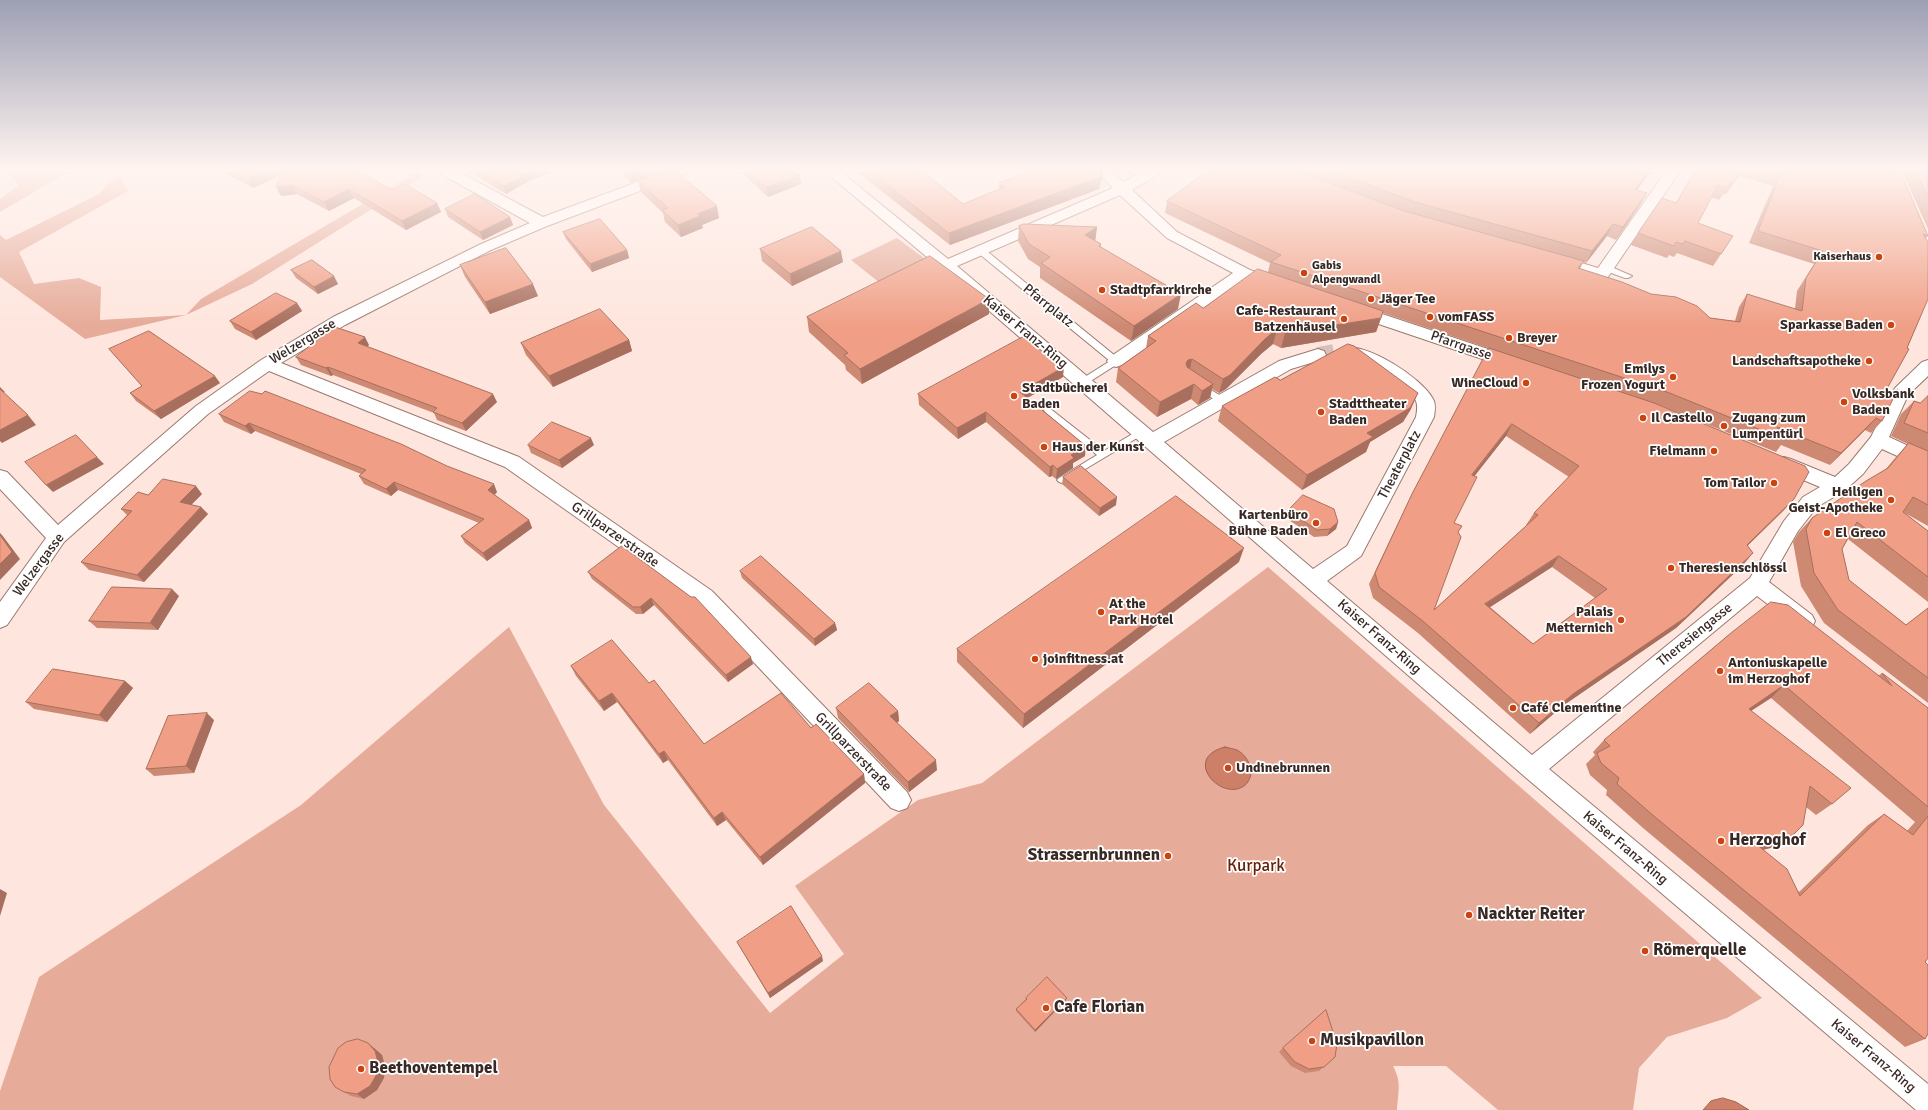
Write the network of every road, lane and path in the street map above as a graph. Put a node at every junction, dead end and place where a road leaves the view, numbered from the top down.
1 (542, 223) edge
2 (894, 223) edge
3 (1042, 223) edge
4 (1159, 223) edge
5 (1637, 223) edge
6 (980, 250) junction
7 (1543, 257) edge
8 (946, 265) junction
9 (1606, 268) junction
10 (1244, 274) junction
11 (1628, 276) dead end
12 (1293, 290) edge
13 (1337, 304) edge
14 (1340, 351) tunnel mouth
15 (1318, 355) tunnel mouth
16 (1116, 361) junction
17 (267, 364) junction
18 (1928, 366) edge
19 (1529, 369) edge
20 (1083, 382) junction
21 (1193, 382) edge
22 (1223, 401) junction
23 (1048, 410) dead end
24 (1147, 437) junction
25 (1879, 440) junction
26 (1103, 455) junction
27 (1766, 457) edge
28 (1928, 463) edge
29 (0, 477) edge
30 (1062, 480) edge
31 (1838, 486) junction
32 (57, 537) junction
33 (1313, 580) junction
34 (1757, 584) junction
35 (0, 619) edge
36 (1818, 632) edge
37 (1532, 769) junction
38 (899, 800) dead end
39 (1928, 1102) edge

1 - 17 street, Welzergasse
2 - 8 street, Kaiser Franz-Ring
3 - 6 street
4 - 10 street
5 - 9 street
6 - 8 street
6 - 16 lane, Pfarrplatz
7 - 9 street
8 - 20 street, Kaiser Franz-Ring
9 - 11 lane
10 - 12 street
10 - 16 street
13 - 19 street, Pfarrgasse
14 - 33 street, Theaterplatz
15 - 22 street
16 - 20 lane
17 - 32 street, Welzergasse
17 - 38 street, Grillparzerstraße
18 - 25 street, Theresiengasse
20 - 24 street, Kaiser Franz-Ring
21 - 22 lane
22 - 24 street
23 - 26 lane
24 - 26 lane
24 - 33 street, Kaiser Franz-Ring
25 - 28 street
25 - 31 street, Theresiengasse
26 - 30 lane
27 - 31 street
29 - 32 street
31 - 34 street, Theresiengasse
32 - 35 street, Welzergasse
33 - 37 street, Kaiser Franz-Ring
34 - 36 street
34 - 37 street, Theresiengasse
37 - 39 street, Kaiser Franz-Ring

